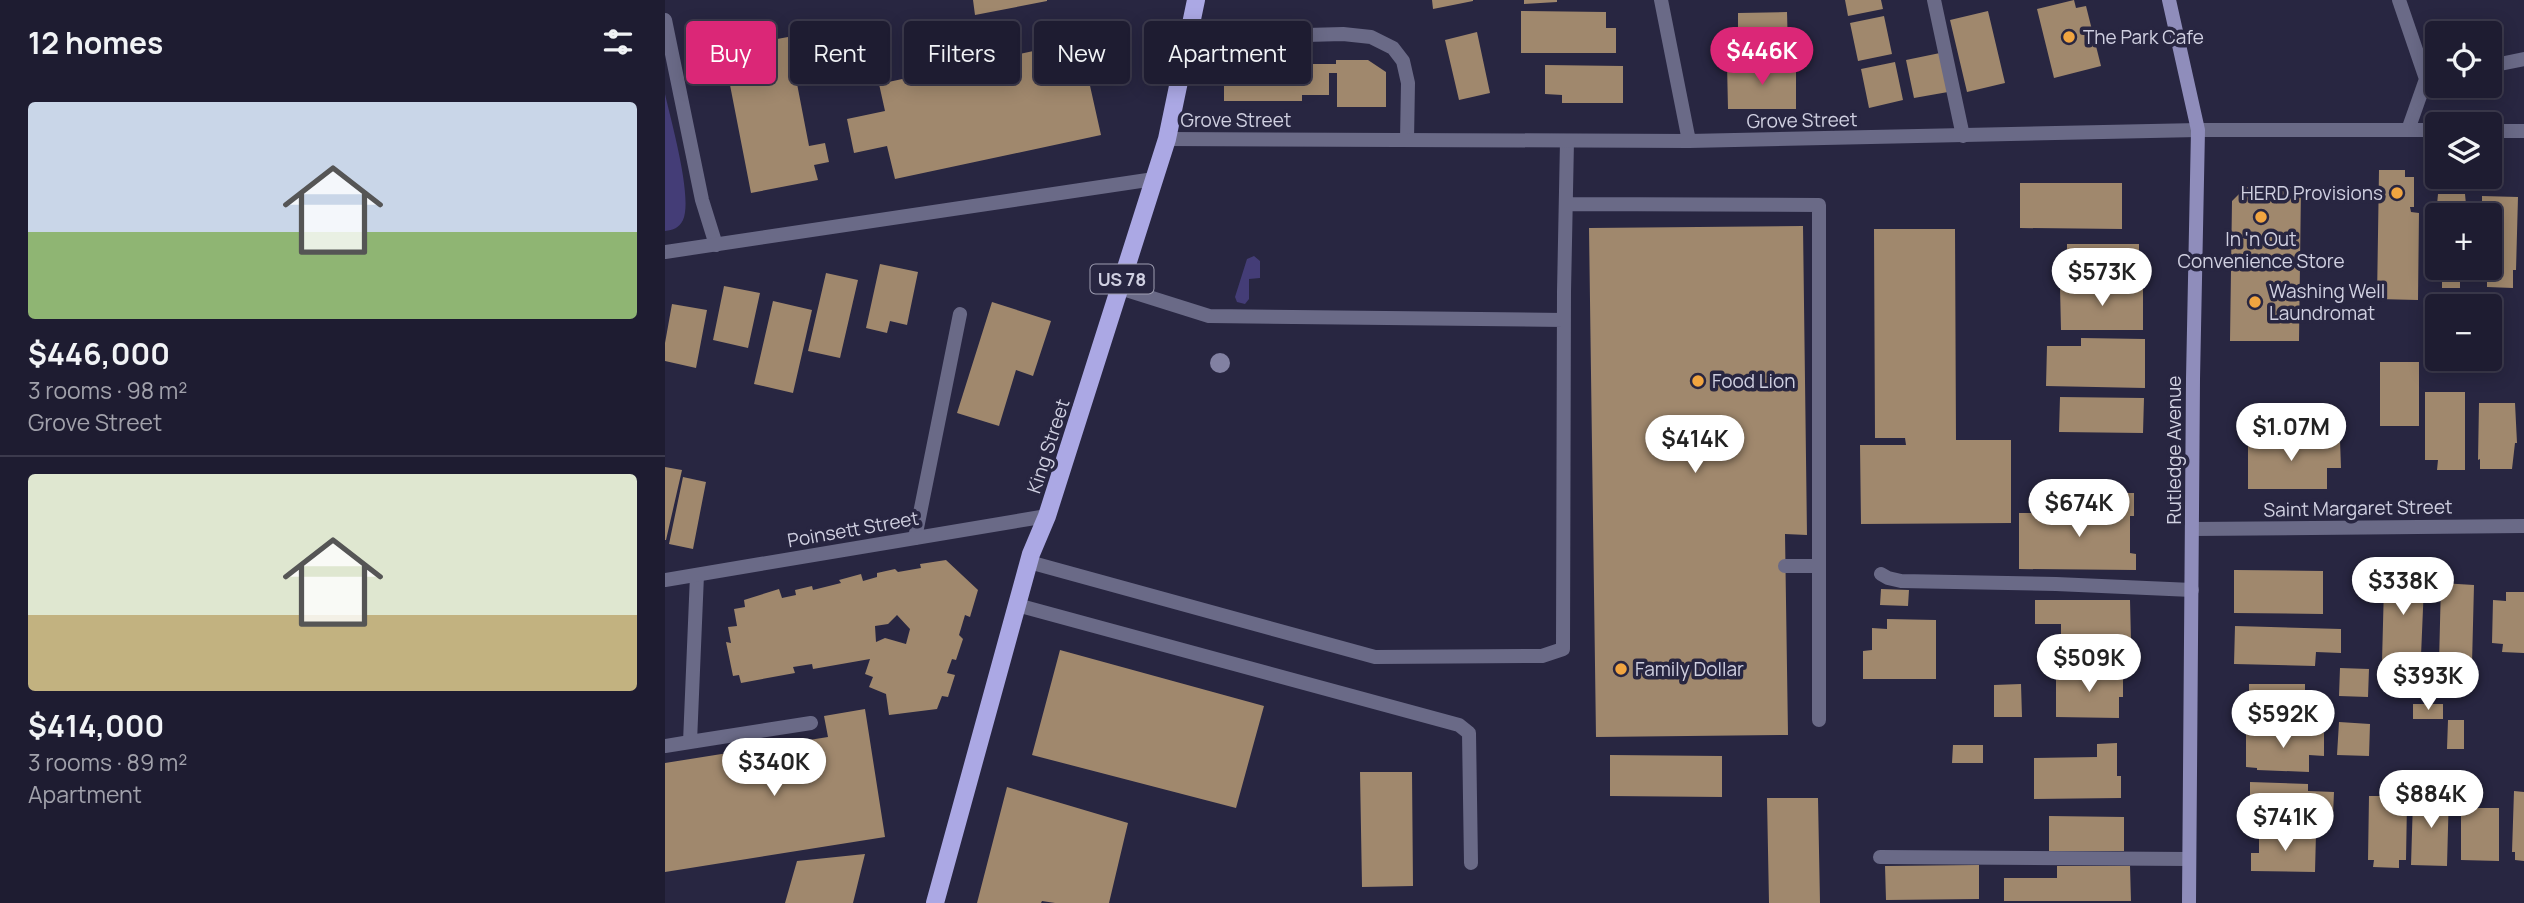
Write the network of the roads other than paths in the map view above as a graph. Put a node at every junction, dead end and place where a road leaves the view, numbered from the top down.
1 (1196, 0) edge
2 (1661, 0) edge
3 (1934, 0) edge
4 (2169, 0) edge
5 (2399, 0) edge
6 (665, 20) edge
7 (1192, 21) edge
8 (1311, 35) edge
9 (2524, 59) edge
10 (2425, 61) edge
11 (2502, 64) edge
12 (1179, 84) edge
13 (2425, 93) edge
14 (2198, 130) junction
15 (2408, 130) junction
16 (2425, 131) edge
17 (2502, 131) edge
18 (2524, 131) edge
19 (1963, 136) junction
20 (1167, 139) junction
21 (1407, 140) junction
22 (1567, 141) junction
23 (1689, 141) junction
24 (1154, 179) junction
25 (1566, 204) junction
26 (716, 245) junction
27 (665, 252) edge
28 (1120, 288) junction
29 (960, 314) dead end
30 (1564, 320) junction
31 (1047, 516) junction
32 (2524, 526) edge
33 (2193, 529) junction
34 (915, 538) junction
35 (1028, 562) junction
36 (1785, 566) dead end
37 (1819, 566) junction
38 (1881, 574) dead end
39 (697, 575) junction
40 (665, 580) edge
41 (2192, 590) junction
42 (1017, 605) junction
43 (1819, 720) dead end
44 (811, 723) dead end
45 (690, 742) junction
46 (665, 746) edge
47 (1880, 857) dead end
48 (2189, 859) junction
49 (1471, 863) dead end
50 (935, 903) edge
51 (2189, 903) edge

1 - 7 main road, King Street / US 78
2 - 23 street
3 - 19 street
4 - 14 main road, Rutledge Avenue
5 - 10 street
6 - 26 street
8 - 21 street
9 - 11 street
12 - 20 main road, King Street / US 78
13 - 15 street
14 - 15 street, Grove Street
14 - 19 street, Grove Street
14 - 33 main road, Rutledge Avenue
15 - 16 street, Grove Street
17 - 18 street
19 - 23 street, Grove Street
20 - 21 street, Grove Street
20 - 24 main road, King Street / US 78
21 - 22 street, Grove Street
22 - 23 street, Grove Street
22 - 25 street
24 - 26 street
24 - 28 main road, King Street / US 78
25 - 30 street
25 - 37 street
26 - 27 street
28 - 30 street
28 - 31 main road, King Street / US 78
29 - 34 street
30 - 35 street
31 - 34 street, Poinsett Street
31 - 35 main road, King Street / US 78
32 - 33 street, Saint Margaret Street
33 - 41 main road, Rutledge Avenue
34 - 39 street, Poinsett Street
35 - 42 main road, King Street / US 78
36 - 37 street
37 - 43 street
38 - 41 street
39 - 40 street, Poinsett Street
39 - 45 street
41 - 48 main road, Rutledge Avenue
42 - 49 street
42 - 50 main road, King Street / US 78
44 - 45 street
45 - 46 street
47 - 48 street
48 - 51 main road, Rutledge Avenue

